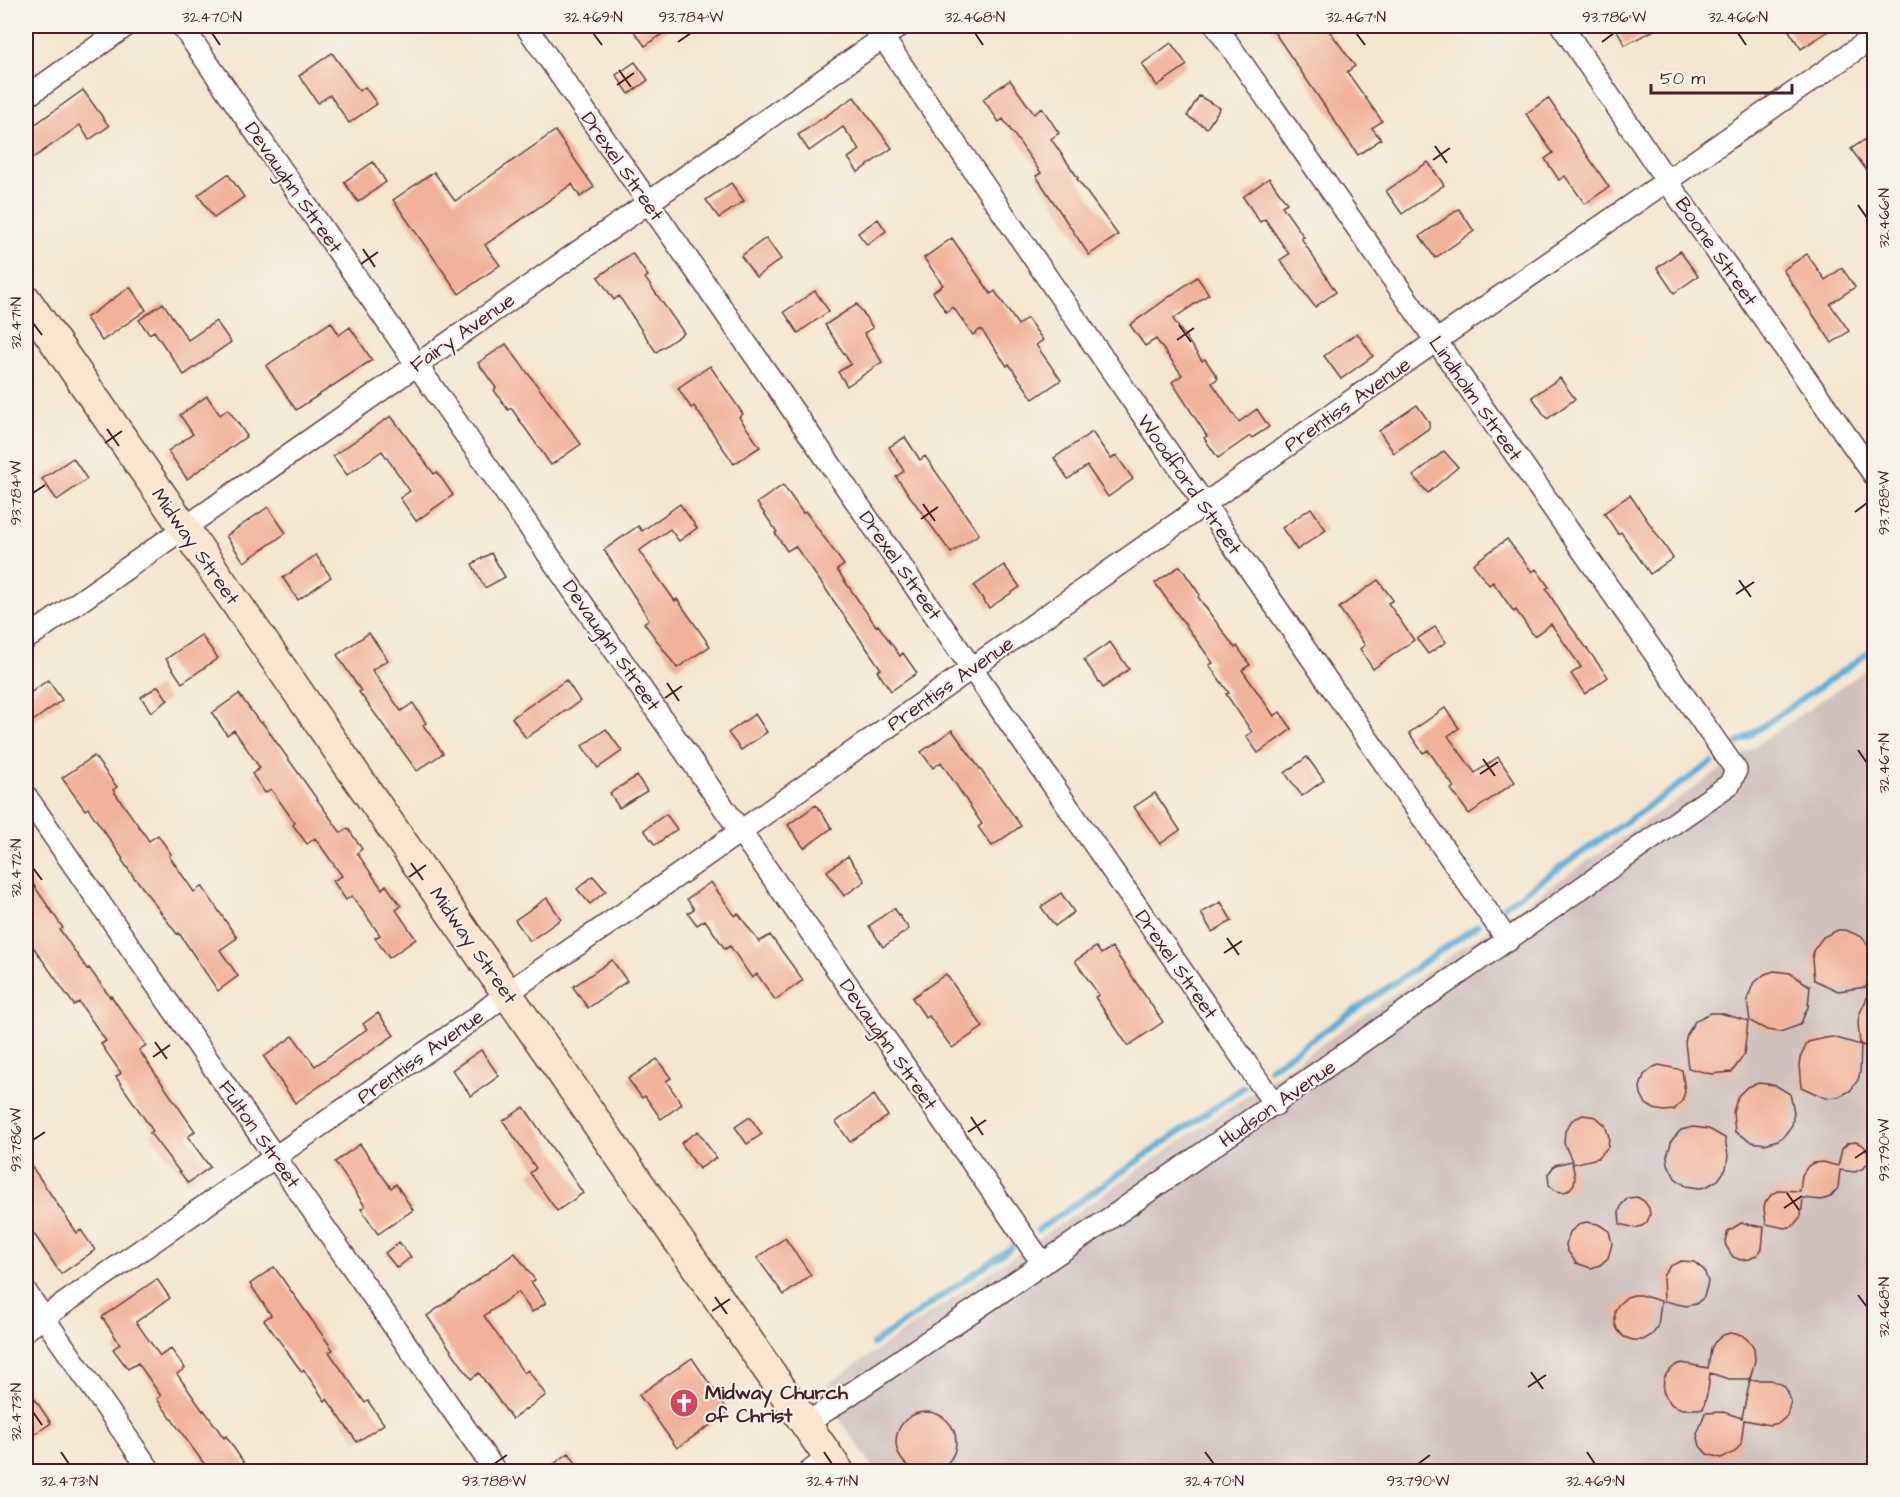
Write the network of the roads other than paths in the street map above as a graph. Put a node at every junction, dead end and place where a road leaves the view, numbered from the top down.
1 (126, 26) edge
2 (182, 26) edge
3 (526, 26) edge
4 (1216, 26) edge
5 (1562, 26) edge
6 (886, 30) edge
7 (1875, 37) edge
8 (26, 97) edge
9 (1667, 181) junction
10 (647, 201) junction
11 (26, 300) edge
12 (1436, 341) junction
13 (416, 364) junction
14 (1875, 475) edge
15 (1204, 504) junction
16 (184, 528) junction
17 (26, 639) edge
18 (971, 668) junction
19 (1736, 770) joint
20 (26, 796) edge
21 (740, 831) junction
22 (1508, 940) junction
23 (507, 993) junction
24 (1275, 1104) junction
25 (275, 1157) junction
26 (1043, 1264) junction
27 (26, 1292) edge
28 (43, 1317) junction
29 (26, 1330) edge
30 (806, 1424) junction
31 (826, 1467) edge
32 (151, 1472) edge
33 (496, 1472) edge

1 - 8 street
2 - 13 street, Devaughn Street
3 - 10 street, Drexel Street
4 - 12 street, Lindholm Street
5 - 9 street, Boone Street
6 - 10 street, Fairy Avenue
6 - 15 street, Woodford Street
7 - 9 street, Prentiss Avenue
9 - 12 street, Prentiss Avenue
9 - 14 street, Boone Street
10 - 13 street, Fairy Avenue
10 - 18 street, Drexel Street
11 - 16 street, Midway Street
12 - 15 street, Prentiss Avenue
12 - 19 street, Lindholm Street
13 - 16 street, Fairy Avenue
13 - 21 street, Devaughn Street
15 - 18 street, Prentiss Avenue
15 - 22 street, Woodford Street
16 - 17 street, Fairy Avenue
16 - 23 street, Midway Street
18 - 21 street, Prentiss Avenue
18 - 24 street, Drexel Street
19 - 22 street, Hudson Avenue
20 - 25 street, Fulton Street
21 - 23 street, Prentiss Avenue
21 - 26 street, Devaughn Street
22 - 24 street, Hudson Avenue
23 - 25 street, Prentiss Avenue
23 - 30 street, Midway Street
24 - 26 street, Hudson Avenue
25 - 28 street, Prentiss Avenue
25 - 33 street, Fulton Street
26 - 30 street, Hudson Avenue
27 - 28 street
28 - 29 street, Prentiss Avenue
28 - 32 street
30 - 31 street, Midway Street

